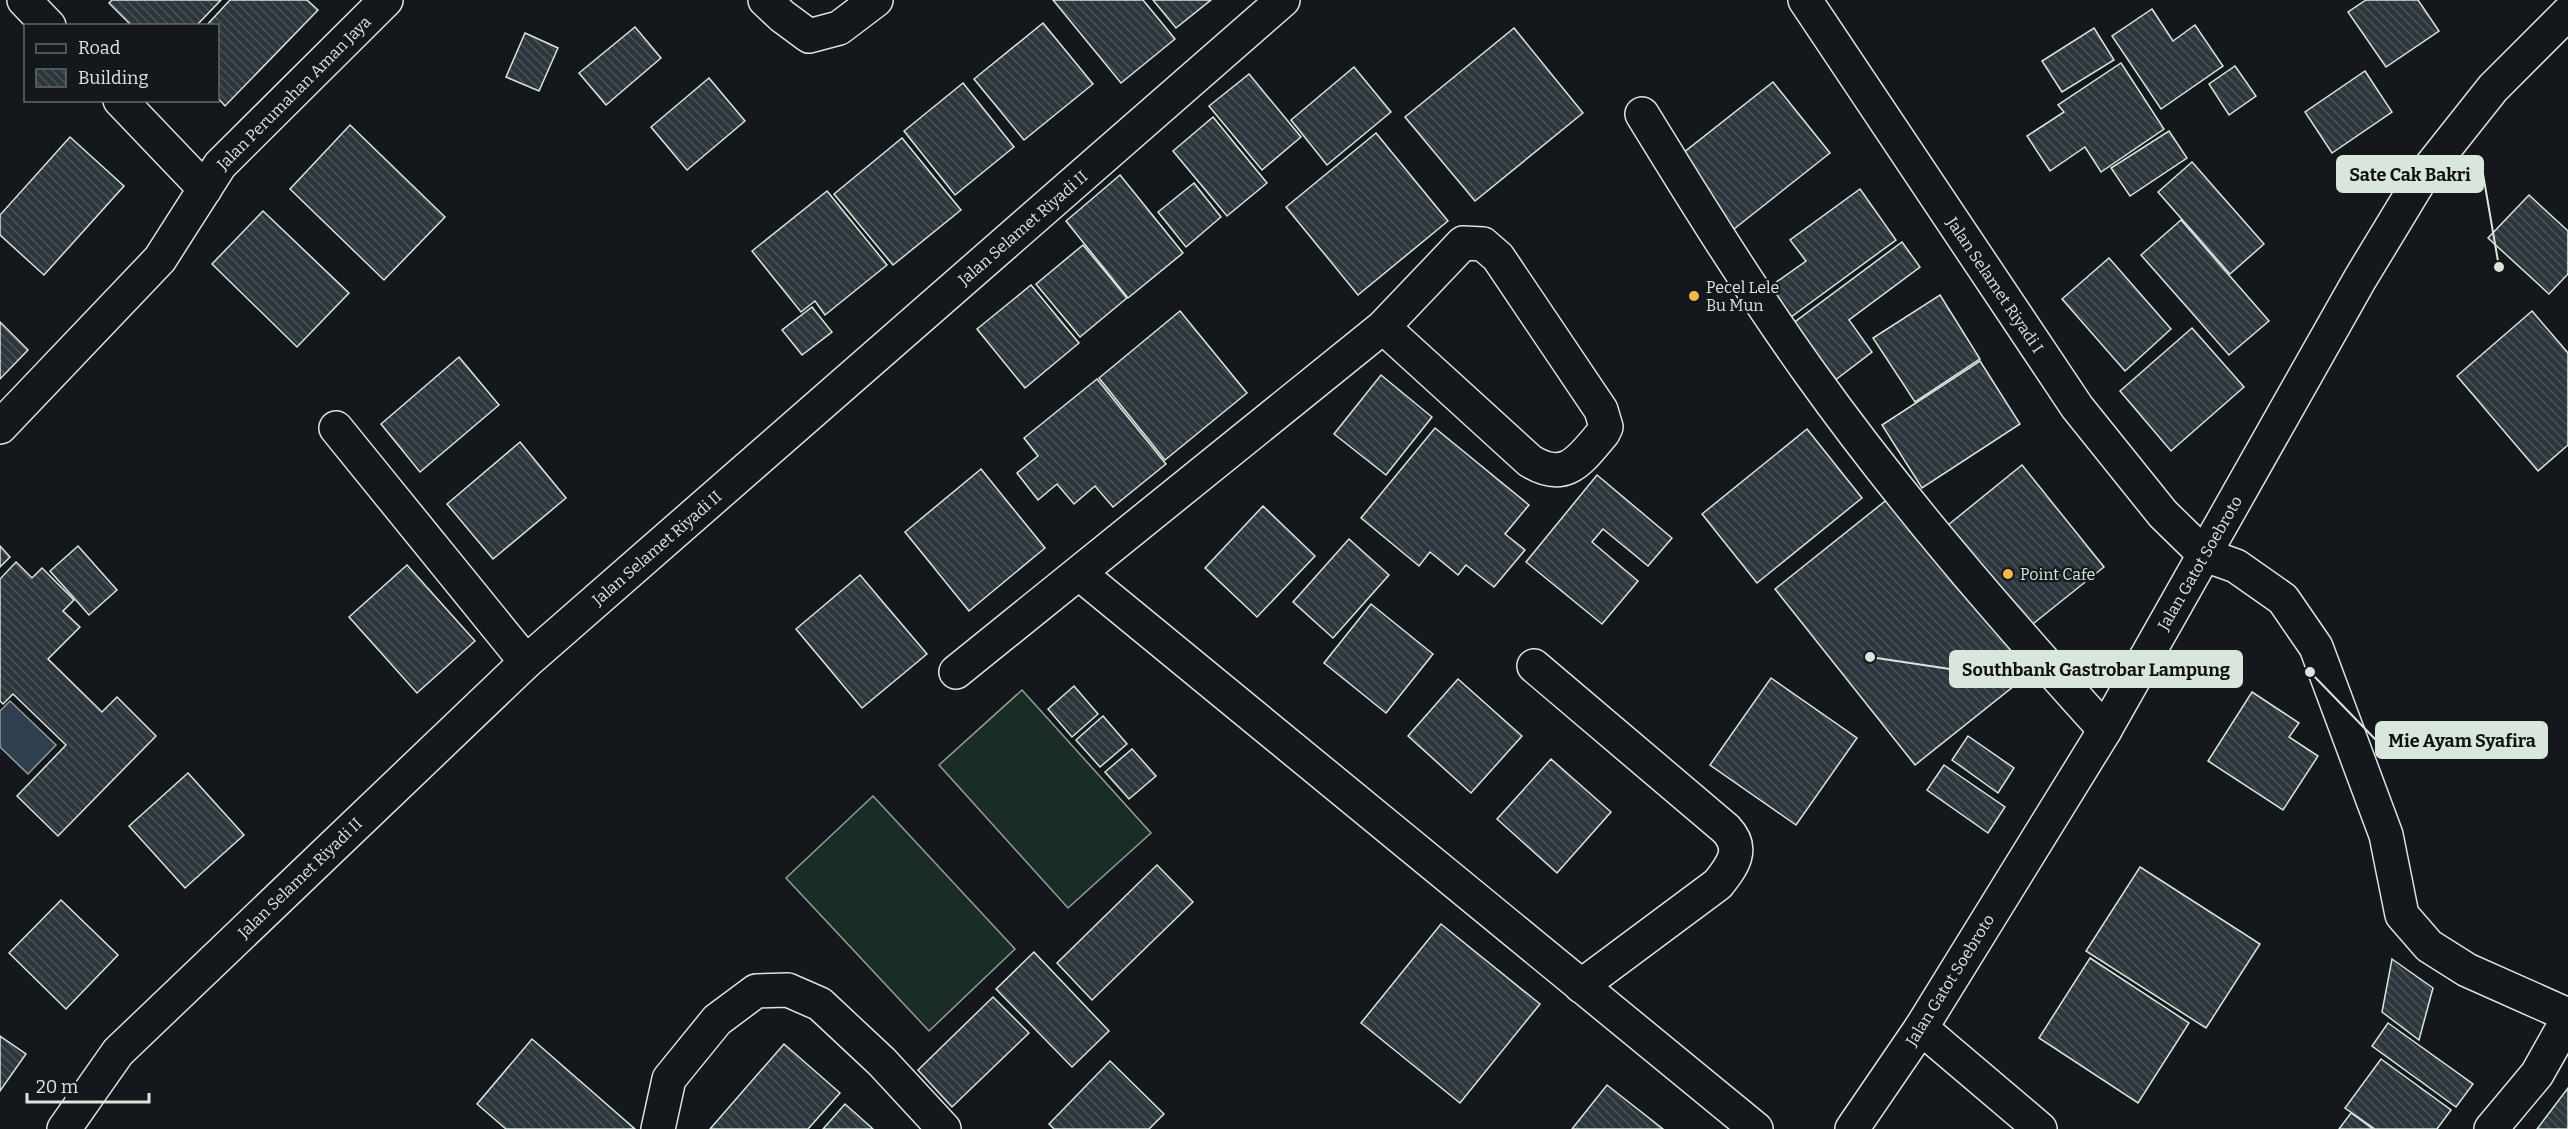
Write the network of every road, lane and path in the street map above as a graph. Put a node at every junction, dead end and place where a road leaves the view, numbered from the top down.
1 (24, 0) edge
2 (386, 0) edge
3 (765, 0) edge
4 (876, 0) edge
5 (1283, 0) edge
6 (1805, 0) edge
7 (2568, 13) edge
8 (47, 24) edge
9 (122, 102) edge
10 (1642, 114) dead end
11 (205, 189) junction
12 (1383, 327) junction
13 (0, 427) edge
14 (336, 428) dead end
15 (2205, 555) junction
16 (1080, 574) junction
17 (526, 662) junction
18 (1534, 666) dead end
19 (956, 672) dead end
20 (2105, 730) junction
21 (1581, 986) junction
22 (2568, 1018) edge
23 (1922, 1028) junction
24 (2021, 1123) edge
25 (64, 1129) edge
26 (658, 1129) edge
27 (945, 1129) edge
28 (1756, 1129) edge
29 (1852, 1129) edge
30 (2491, 1129) edge

1 - 8 street
2 - 11 street, Jalan Perumahan Aman Jaya
3 - 4 street
5 - 17 street, Jalan Selamet Riyadi II
6 - 15 street, Jalan Selamet Riyadi I
7 - 15 street, Jalan Gatot Soebroto
9 - 11 street
10 - 20 street
11 - 13 street, Jalan Perumahan Aman Jaya
12 - 12 street
12 - 16 street
14 - 17 street
15 - 20 street, Jalan Gatot Soebroto
15 - 22 street
16 - 19 street
16 - 21 street
17 - 25 street, Jalan Selamet Riyadi II
18 - 21 street
20 - 23 street, Jalan Gatot Soebroto
21 - 28 street
22 - 30 street
23 - 24 street
23 - 29 street, Jalan Gatot Soebroto
26 - 27 street

